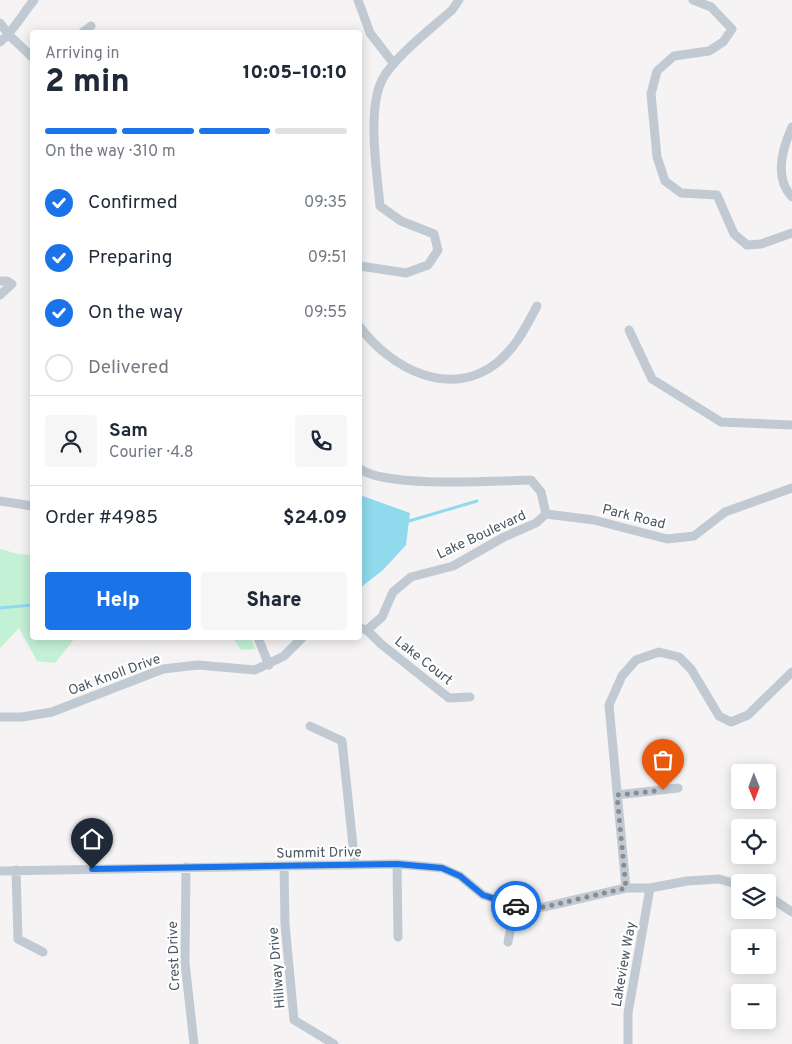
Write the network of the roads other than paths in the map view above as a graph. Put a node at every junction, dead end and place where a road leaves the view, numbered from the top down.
1 (34, 0) edge
2 (358, 0) edge
3 (459, 0) edge
4 (693, 0) edge
5 (0, 23) edge
6 (91, 26) dead end
7 (86, 30) edge
8 (9, 35) junction
9 (0, 42) edge
10 (30, 55) edge
11 (394, 64) junction
12 (792, 127) edge
13 (792, 197) edge
14 (792, 234) edge
15 (362, 266) edge
16 (0, 281) edge
17 (0, 295) edge
18 (537, 306) dead end
19 (362, 329) edge
20 (629, 330) dead end
21 (792, 425) edge
22 (362, 471) edge
23 (792, 488) edge
24 (0, 501) edge
25 (30, 506) edge
26 (546, 514) junction
27 (364, 629) edge
28 (259, 640) edge
29 (300, 640) edge
30 (269, 665) junction
31 (792, 672) edge
32 (470, 697) dead end
33 (0, 717) edge
34 (310, 726) dead end
35 (678, 788) dead end
36 (617, 795) junction
37 (397, 864) junction
38 (355, 865) junction
39 (284, 866) junction
40 (186, 867) junction
41 (16, 870) junction
42 (0, 871) edge
43 (731, 882) edge
44 (626, 888) junction
45 (650, 888) junction
46 (776, 900) edge
47 (515, 906) junction
48 (790, 907) edge
49 (398, 937) dead end
50 (508, 942) dead end
51 (43, 952) dead end
52 (194, 1044) edge
53 (334, 1044) edge
54 (628, 1044) edge

1 - 8 street
2 - 11 street
3 - 11 street
4 - 14 street
5 - 8 street
6 - 7 street
8 - 9 street
8 - 10 street
11 - 15 street
12 - 13 street
16 - 17 street
18 - 19 street
20 - 21 street
22 - 26 street, Lake Boulevard
23 - 26 street, Park Road
24 - 25 street
26 - 27 street, Lake Boulevard
27 - 32 street, Lake Court
28 - 30 street
29 - 30 street
30 - 33 street, Oak Knoll Drive
31 - 36 street
34 - 38 street
35 - 36 street
36 - 44 street
37 - 38 street, Summit Drive
37 - 47 street, Summit Drive
37 - 49 street
38 - 39 street, Summit Drive
39 - 40 street, Summit Drive
39 - 53 street, Hillway Drive
40 - 41 street, Summit Drive
40 - 52 street, Crest Drive
41 - 42 street, Summit Drive
41 - 51 street
43 - 45 street, Summit Drive
44 - 45 street, Summit Drive
44 - 47 street, Summit Drive
45 - 54 street, Lakeview Way
46 - 48 street
47 - 50 street

